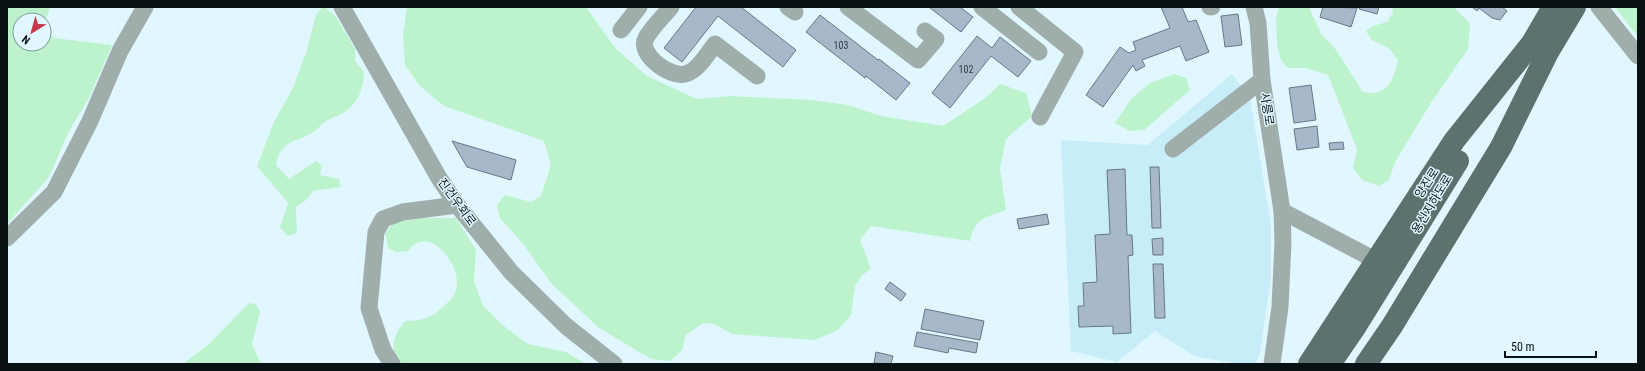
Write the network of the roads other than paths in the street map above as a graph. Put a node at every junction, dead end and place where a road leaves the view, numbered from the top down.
1 (145, 7) edge
2 (342, 7) edge
3 (639, 7) edge
4 (671, 7) edge
5 (848, 7) edge
6 (982, 7) edge
7 (1020, 7) edge
8 (1254, 7) edge
9 (1553, 7) edge
10 (1575, 7) edge
11 (1599, 7) edge
12 (621, 30) dead end
13 (925, 31) dead end
14 (1540, 48) junction
15 (1039, 52) dead end
16 (1638, 56) edge
17 (757, 76) dead end
18 (1262, 80) junction
19 (1040, 117) dead end
20 (1173, 149) dead end
21 (457, 205) junction
22 (1282, 211) junction
23 (7, 238) edge
24 (1375, 260) junction
25 (392, 364) edge
26 (614, 364) edge
27 (1272, 364) edge
28 (1309, 364) edge
29 (1330, 364) edge
30 (1349, 364) edge
31 (1366, 364) edge

1 - 23 street
2 - 21 street, 진건우회로
3 - 12 street
4 - 17 street
5 - 13 street
6 - 15 street
7 - 19 street
8 - 18 street, 사릉로
9 - 14 main road, 양진로
10 - 14 main road, 양진로
11 - 16 street
14 - 24 main road, 양진로
14 - 29 main road, 용신지하도로
14 - 30 main road, 용신지하도로
14 - 31 main road, 양진로
18 - 20 street
18 - 22 street, 사릉로
21 - 25 street
21 - 26 street, 진건우회로
22 - 24 street
22 - 27 street, 사릉로
24 - 28 main road, 양진로

